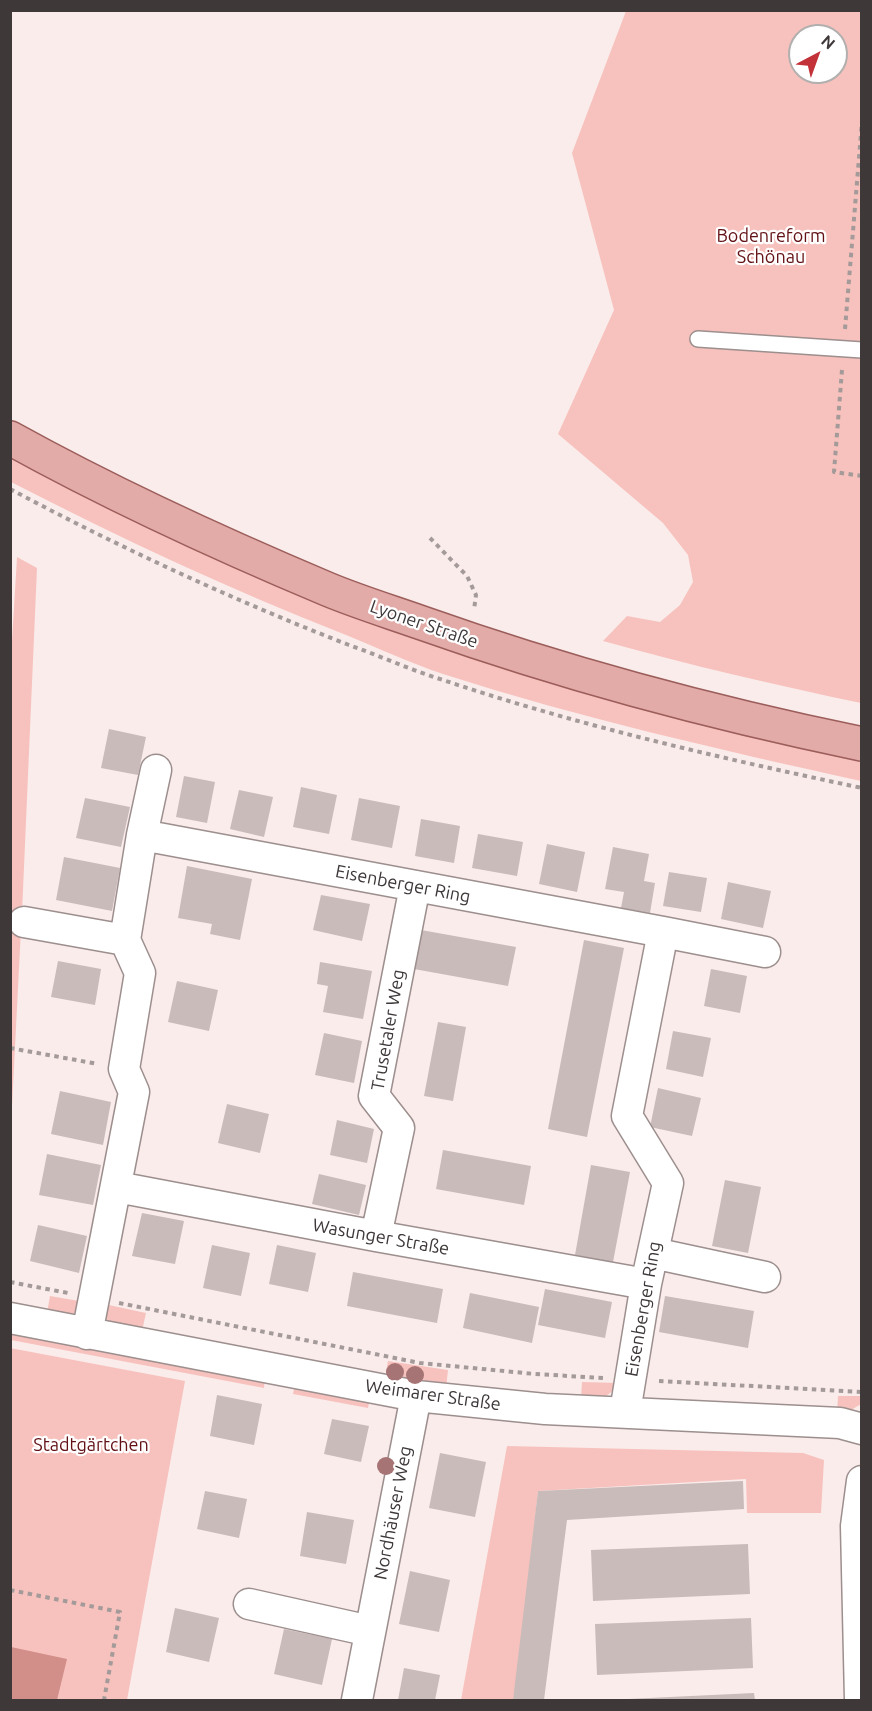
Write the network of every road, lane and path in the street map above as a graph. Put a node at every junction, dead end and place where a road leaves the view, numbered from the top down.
1 (861, 121) edge
2 (698, 339) dead end
3 (844, 349) junction
4 (861, 350) edge
5 (10, 438) edge
6 (861, 476) edge
7 (10, 489) edge
8 (430, 538) dead end
9 (469, 640) junction
10 (861, 744) edge
11 (156, 771) dead end
12 (861, 788) edge
13 (142, 835) junction
14 (415, 886) junction
15 (24, 922) dead end
16 (663, 932) junction
17 (125, 940) junction
18 (765, 951) dead end
19 (10, 1048) edge
20 (124, 1069) junction
21 (117, 1187) junction
22 (376, 1236) junction
23 (653, 1253) junction
24 (765, 1277) dead end
25 (10, 1282) edge
26 (646, 1284) junction
27 (94, 1298) junction
28 (10, 1318) edge
29 (87, 1334) junction
30 (630, 1379) junction
31 (861, 1392) edge
32 (416, 1396) junction
33 (625, 1412) junction
34 (861, 1429) edge
35 (861, 1481) edge
36 (10, 1590) edge
37 (249, 1604) dead end
38 (370, 1631) junction
39 (104, 1701) edge
40 (357, 1701) edge
41 (860, 1701) edge

1 - 3 path
2 - 3 lane
3 - 4 lane
3 - 6 path
5 - 9 main road, Lyoner Straße
7 - 12 path
8 - 9 path
9 - 10 main road, Lyoner Straße
11 - 13 street
13 - 14 street, Eisenberger Ring
13 - 17 street
14 - 16 street, Eisenberger Ring
14 - 22 street, Trusetaler Weg
15 - 17 street
16 - 18 street, Eisenberger Ring
16 - 23 street, Eisenberger Ring
17 - 20 street
19 - 20 path
20 - 21 street
21 - 22 street, Wasunger Straße
21 - 27 street
22 - 26 street, Wasunger Straße
23 - 24 street
23 - 26 street, Eisenberger Ring
25 - 27 path
26 - 30 street, Eisenberger Ring
27 - 29 street
27 - 30 path
28 - 29 street, Weimarer Straße
29 - 32 street, Weimarer Straße
30 - 31 path
30 - 33 street, Eisenberger Ring
32 - 33 street, Weimarer Straße
32 - 38 street, Nordhäuser Weg
33 - 34 street, Weimarer Straße
35 - 41 street
36 - 39 path
37 - 38 street
38 - 40 street, Nordhäuser Weg

